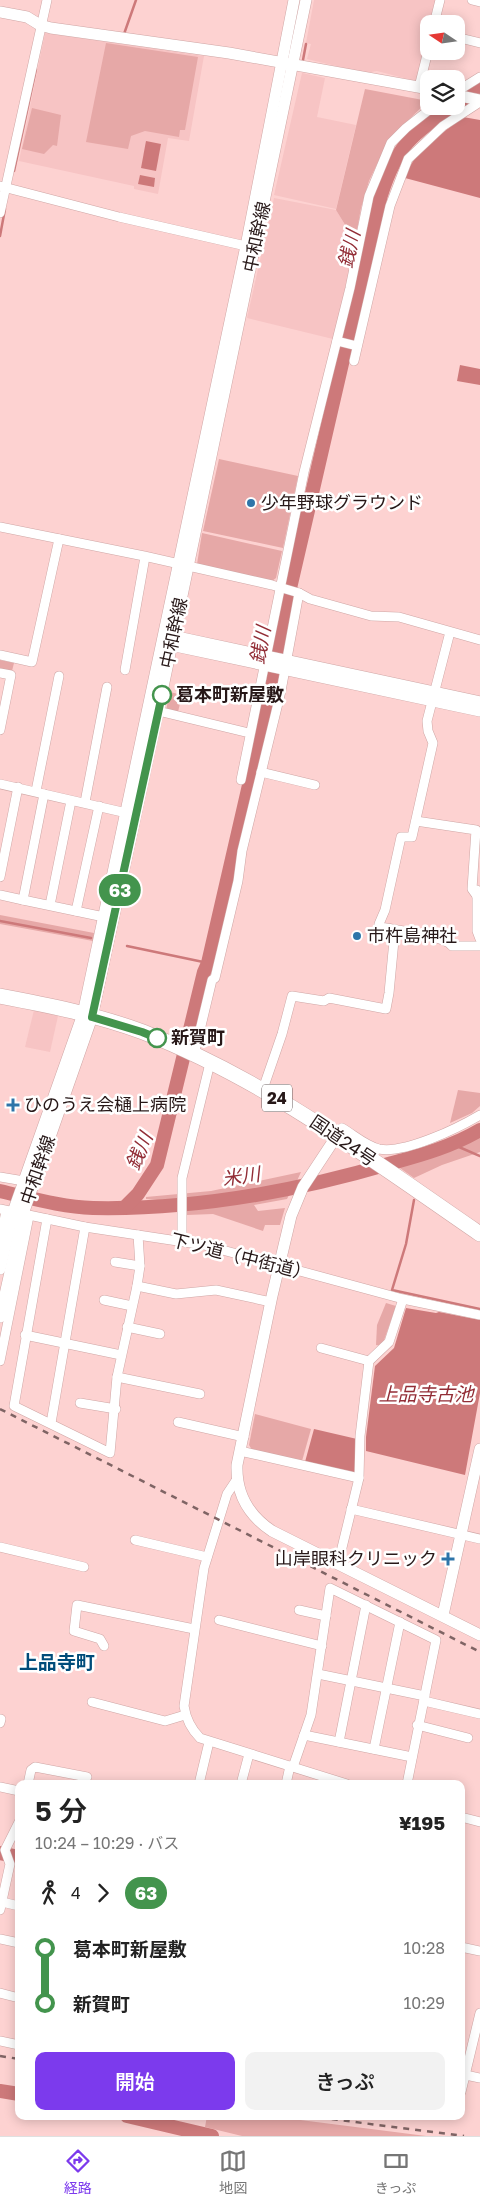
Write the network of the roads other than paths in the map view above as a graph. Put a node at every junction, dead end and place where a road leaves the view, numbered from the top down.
1 (47, 0) edge
2 (294, 0) edge
3 (306, 0) edge
4 (440, 0) edge
5 (472, 0) edge
6 (480, 2) edge
7 (0, 12) edge
8 (436, 15) edge
9 (40, 25) junction
10 (465, 39) edge
11 (480, 43) edge
12 (288, 64) junction
13 (480, 77) edge
14 (420, 87) edge
15 (465, 88) edge
16 (465, 96) edge
17 (479, 100) edge
18 (423, 115) edge
19 (3, 187) edge
20 (0, 213) edge
21 (246, 246) junction
22 (339, 342) junction
23 (355, 346) junction
24 (354, 361) dead end
25 (0, 527) edge
26 (59, 539) junction
27 (145, 557) junction
28 (183, 565) junction
29 (280, 588) junction
30 (297, 593) junction
31 (450, 632) junction
32 (168, 640) junction
33 (480, 640) edge
34 (0, 655) edge
35 (267, 662) junction
36 (284, 666) junction
37 (125, 670) dead end
38 (0, 672) edge
39 (59, 676) dead end
40 (107, 687) dead end
41 (434, 697) junction
42 (480, 702) edge
43 (158, 711) junction
44 (480, 711) edge
45 (0, 730) edge
46 (245, 732) dead end
47 (261, 772) junction
48 (241, 780) dead end
49 (0, 784) edge
50 (315, 785) dead end
51 (18, 788) junction
52 (40, 792) junction
53 (71, 801) junction
54 (85, 802) junction
55 (98, 806) junction
56 (132, 814) junction
57 (416, 821) junction
58 (480, 844) edge
59 (0, 877) edge
60 (0, 895) edge
61 (477, 896) junction
62 (23, 900) junction
63 (50, 905) junction
64 (76, 911) junction
65 (104, 917) junction
66 (395, 930) junction
67 (480, 939) edge
68 (480, 946) edge
69 (0, 996) edge
70 (88, 1016) junction
71 (193, 1054) junction
72 (210, 1063) junction
73 (263, 1089) junction
74 (480, 1115) edge
75 (336, 1137) junction
76 (0, 1177) edge
77 (27, 1183) junction
78 (16, 1211) edge
79 (48, 1220) junction
80 (85, 1227) junction
81 (480, 1234) edge
82 (138, 1235) junction
83 (0, 1241) edge
84 (182, 1241) junction
85 (115, 1262) dead end
86 (279, 1265) junction
87 (140, 1266) junction
88 (5, 1270) edge
89 (137, 1286) junction
90 (403, 1298) junction
91 (104, 1300) dead end
92 (271, 1302) junction
93 (132, 1306) junction
94 (480, 1316) edge
95 (0, 1317) edge
96 (128, 1326) junction
97 (160, 1334) dead end
98 (26, 1335) junction
99 (64, 1343) junction
100 (321, 1348) dead end
101 (121, 1355) junction
102 (0, 1361) edge
103 (369, 1361) junction
104 (117, 1377) junction
105 (200, 1394) dead end
106 (80, 1403) dead end
107 (116, 1409) junction
108 (178, 1422) dead end
109 (51, 1423) junction
110 (244, 1437) junction
111 (480, 1449) edge
112 (240, 1451) junction
113 (359, 1478) junction
114 (237, 1479) junction
115 (351, 1509) junction
116 (462, 1535) junction
117 (134, 1540) dead end
118 (480, 1540) edge
119 (0, 1547) edge
120 (207, 1557) junction
121 (338, 1564) junction
122 (84, 1567) dead end
123 (366, 1605) junction
124 (299, 1610) dead end
125 (326, 1616) junction
126 (442, 1616) junction
127 (219, 1620) dead end
128 (400, 1622) junction
129 (194, 1629) junction
130 (480, 1635) edge
131 (104, 1646) dead end
132 (322, 1646) junction
133 (318, 1674) junction
134 (351, 1681) junction
135 (386, 1688) junction
136 (424, 1699) junction
137 (92, 1702) dead end
138 (480, 1714) edge
139 (186, 1715) junction
140 (417, 1725) junction
141 (304, 1735) junction
142 (468, 1738) dead end
143 (209, 1742) junction
144 (339, 1742) junction
145 (374, 1749) junction
146 (249, 1754) junction
147 (412, 1757) junction
148 (292, 1766) junction
149 (87, 1777) dead end
150 (29, 1780) edge
151 (199, 1780) edge
152 (242, 1780) edge
153 (287, 1780) edge
154 (335, 1780) edge
155 (408, 1780) edge
156 (0, 1787) edge
157 (15, 1790) edge
158 (465, 1818) edge
159 (480, 1822) edge
160 (15, 1832) edge
161 (1, 1906) edge
162 (15, 1906) edge
163 (0, 1939) edge
164 (15, 1942) edge
165 (465, 1948) edge
166 (480, 1951) edge
167 (0, 1993) edge
168 (15, 1997) edge
169 (480, 2013) edge
170 (0, 2041) edge
171 (15, 2044) edge
172 (465, 2068) edge
173 (465, 2075) edge
174 (480, 2078) edge

1 - 9 street
2 - 12 main road, 中和幹線
3 - 12 main road, 中和幹線
4 - 8 street
5 - 6 street
7 - 9 main road
9 - 12 main road
9 - 19 street
10 - 11 street
12 - 14 main road
12 - 21 main road, 中和幹線
12 - 28 main road, 中和幹線
13 - 15 street
16 - 17 main road
17 - 23 street
18 - 22 street
19 - 20 street
19 - 21 street
21 - 28 main road, 中和幹線
22 - 23 street
22 - 29 street
23 - 24 street
25 - 26 street
26 - 27 street
26 - 34 street
27 - 28 street
27 - 37 street
28 - 29 street
28 - 32 main road, 中和幹線
29 - 30 street
29 - 35 street
30 - 31 street
30 - 36 street
31 - 33 street
31 - 41 street
32 - 35 main road
32 - 43 main road, 中和幹線
32 - 56 main road, 中和幹線
35 - 36 main road
35 - 48 street
36 - 41 main road
36 - 47 street
38 - 45 street
39 - 52 street
40 - 54 street
41 - 42 main road
41 - 44 main road
41 - 57 street
43 - 46 street
43 - 56 main road, 中和幹線
47 - 50 street
47 - 71 street
49 - 51 street
51 - 52 street
51 - 59 street
52 - 53 street
52 - 62 street
53 - 54 street
53 - 63 street
54 - 55 street
55 - 56 street
55 - 64 street
56 - 65 main road, 中和幹線
56 - 70 main road, 中和幹線
57 - 61 street
57 - 66 street
58 - 61 street
60 - 62 street
61 - 67 street
62 - 63 street
63 - 64 street
64 - 65 street
65 - 70 main road, 中和幹線
66 - 68 street
66 - 73 street
69 - 70 highway, 国道24号 / 24
70 - 71 highway, 国道24号 / 24
70 - 77 main road, 中和幹線
71 - 72 highway, 国道24号 / 24
72 - 73 highway, 国道24号 / 24
72 - 84 street
73 - 75 highway, 国道24号 / 24
74 - 75 street
75 - 81 highway, 国道24号 / 24
75 - 86 main road
76 - 77 street
77 - 78 main road, 中和幹線
78 - 79 street, 下ツ道（中街道）
78 - 83 street
78 - 88 main road, 中和幹線
78 - 102 street
79 - 80 street, 下ツ道（中街道）
79 - 98 street
80 - 82 street, 下ツ道（中街道）
80 - 99 street
82 - 84 street, 下ツ道（中街道）
82 - 87 street
84 - 86 street, 下ツ道（中街道）
85 - 87 street
86 - 90 street, 下ツ道（中街道）
86 - 92 main road
87 - 89 street
88 - 95 main road, 中和幹線
89 - 92 street
89 - 93 street
90 - 94 street, 下ツ道（中街道）
90 - 103 street
91 - 93 street
92 - 110 main road
93 - 96 street
96 - 97 street
96 - 101 street
98 - 99 street
98 - 109 street
99 - 101 street
99 - 109 street
100 - 103 street
101 - 104 street
103 - 113 street
104 - 105 street
104 - 107 street
106 - 107 street
107 - 109 street
108 - 110 street
110 - 112 main road
111 - 116 main road
112 - 113 street
112 - 114 main road
113 - 115 street
114 - 120 street
114 - 121 main road
115 - 116 street
115 - 121 street
116 - 118 street
116 - 126 main road
117 - 120 street
119 - 122 street
120 - 129 street
121 - 126 main road
123 - 125 street
123 - 128 street
123 - 134 street
124 - 125 street
125 - 132 street
126 - 130 main road
127 - 132 street
128 - 135 street
128 - 136 street
129 - 131 street
129 - 139 street
132 - 133 street
133 - 134 street
133 - 141 street
134 - 135 street
134 - 144 street
135 - 136 street
135 - 145 street
136 - 138 street
136 - 140 street
137 - 139 street
139 - 143 street
140 - 142 street
140 - 147 street
141 - 144 street
141 - 148 street
143 - 146 street
143 - 151 street
144 - 145 street
145 - 147 street
146 - 148 street
146 - 152 street
147 - 155 street
148 - 153 street
148 - 154 street
149 - 150 street
156 - 157 street
158 - 159 street
160 - 161 street
161 - 162 street
163 - 164 street
165 - 166 street
167 - 168 street
169 - 172 street
170 - 171 street
173 - 174 street

